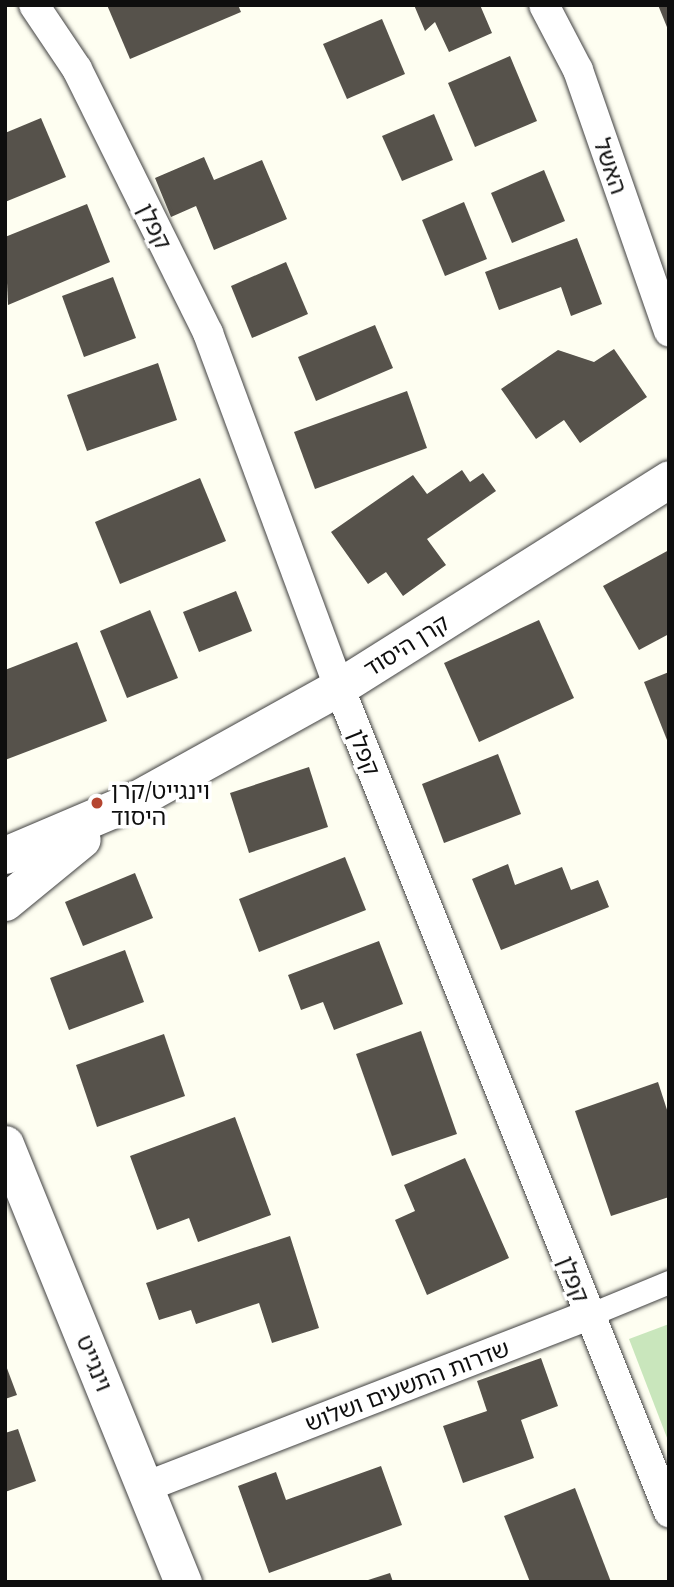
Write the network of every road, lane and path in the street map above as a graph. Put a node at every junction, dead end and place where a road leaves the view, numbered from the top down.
1 (34, 5) edge
2 (544, 5) edge
3 (669, 332) edge
4 (669, 480) edge
5 (339, 687) junction
6 (136, 799) junction
7 (5, 855) edge
8 (5, 902) edge
9 (5, 1144) edge
10 (669, 1282) edge
11 (589, 1315) junction
12 (145, 1487) junction
13 (669, 1512) edge
14 (183, 1582) edge

1 - 5 street, קפלן
2 - 3 street, האשל
4 - 5 street, קרן היסוד
5 - 6 street, קרן היסוד
5 - 11 street, קפלן
6 - 7 street, קרן היסוד
6 - 8 street, קרן היסוד
9 - 12 street, וינגייט
10 - 11 street, שדרות התשעים ושלוש
11 - 12 street, שדרות התשעים ושלוש
11 - 13 street, קפלן
12 - 14 street, וינגייט

